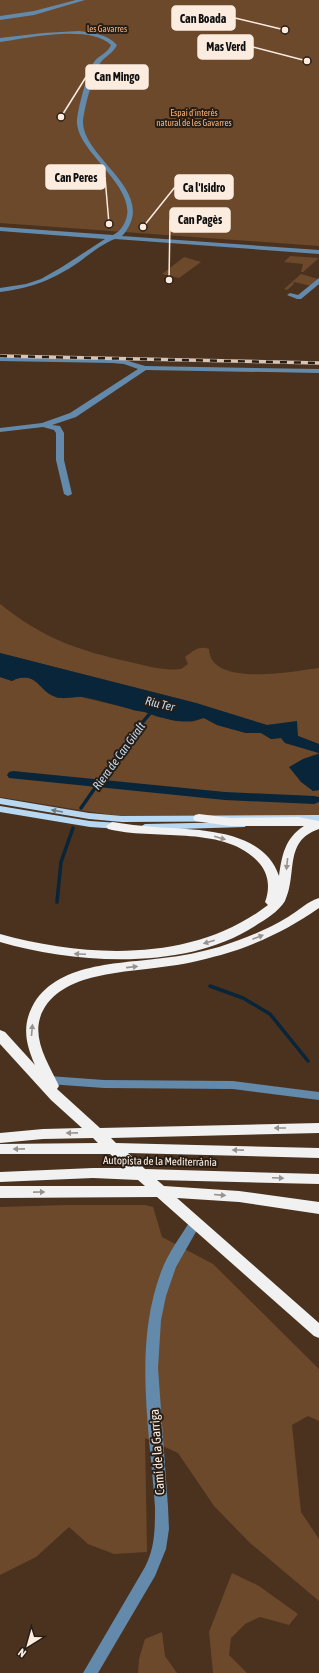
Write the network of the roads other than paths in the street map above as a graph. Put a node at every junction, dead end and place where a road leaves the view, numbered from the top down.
1 (82, 0) edge
2 (0, 18) edge
3 (0, 40) edge
4 (0, 230) edge
5 (114, 238) junction
6 (210, 251) dead end
7 (319, 252) edge
8 (319, 256) edge
9 (319, 280) edge
10 (0, 290) edge
11 (290, 295) dead end
12 (0, 359) edge
13 (144, 368) junction
14 (319, 371) edge
15 (43, 425) junction
16 (0, 430) edge
17 (68, 494) dead end
18 (0, 801) edge
19 (0, 809) edge
20 (199, 818) joint
21 (319, 824) edge
22 (112, 826) junction
23 (318, 902) edge
24 (257, 920) junction
25 (0, 938) edge
26 (0, 1035) edge
27 (50, 1080) junction
28 (56, 1096) junction
29 (319, 1096) edge
30 (319, 1128) edge
31 (0, 1138) edge
32 (0, 1150) edge
33 (319, 1153) edge
34 (0, 1177) edge
35 (319, 1180) edge
36 (0, 1192) edge
37 (319, 1208) edge
38 (195, 1223) junction
39 (319, 1332) edge
40 (90, 1673) edge

1 - 2 street
3 - 5 street
4 - 5 street
5 - 7 street
5 - 10 street
6 - 8 street
9 - 11 street
12 - 13 street
13 - 14 street
13 - 15 street
15 - 16 street
15 - 17 street
20 -> 18 main road
19 - 22 main road
20 - 21 highway
21 - 22 main road
21 -> 24 highway
22 -> 24 highway
27 -> 23 highway
24 -> 25 highway
26 - 28 highway
27 - 28 highway
27 - 29 street
28 - 38 highway
30 -> 31 highway
33 -> 32 highway, Autopista de la Mediterrània
34 -> 35 highway, Autopista de la Mediterrània
36 -> 37 highway
38 - 39 highway
38 - 40 street, Camí de la Garriga

